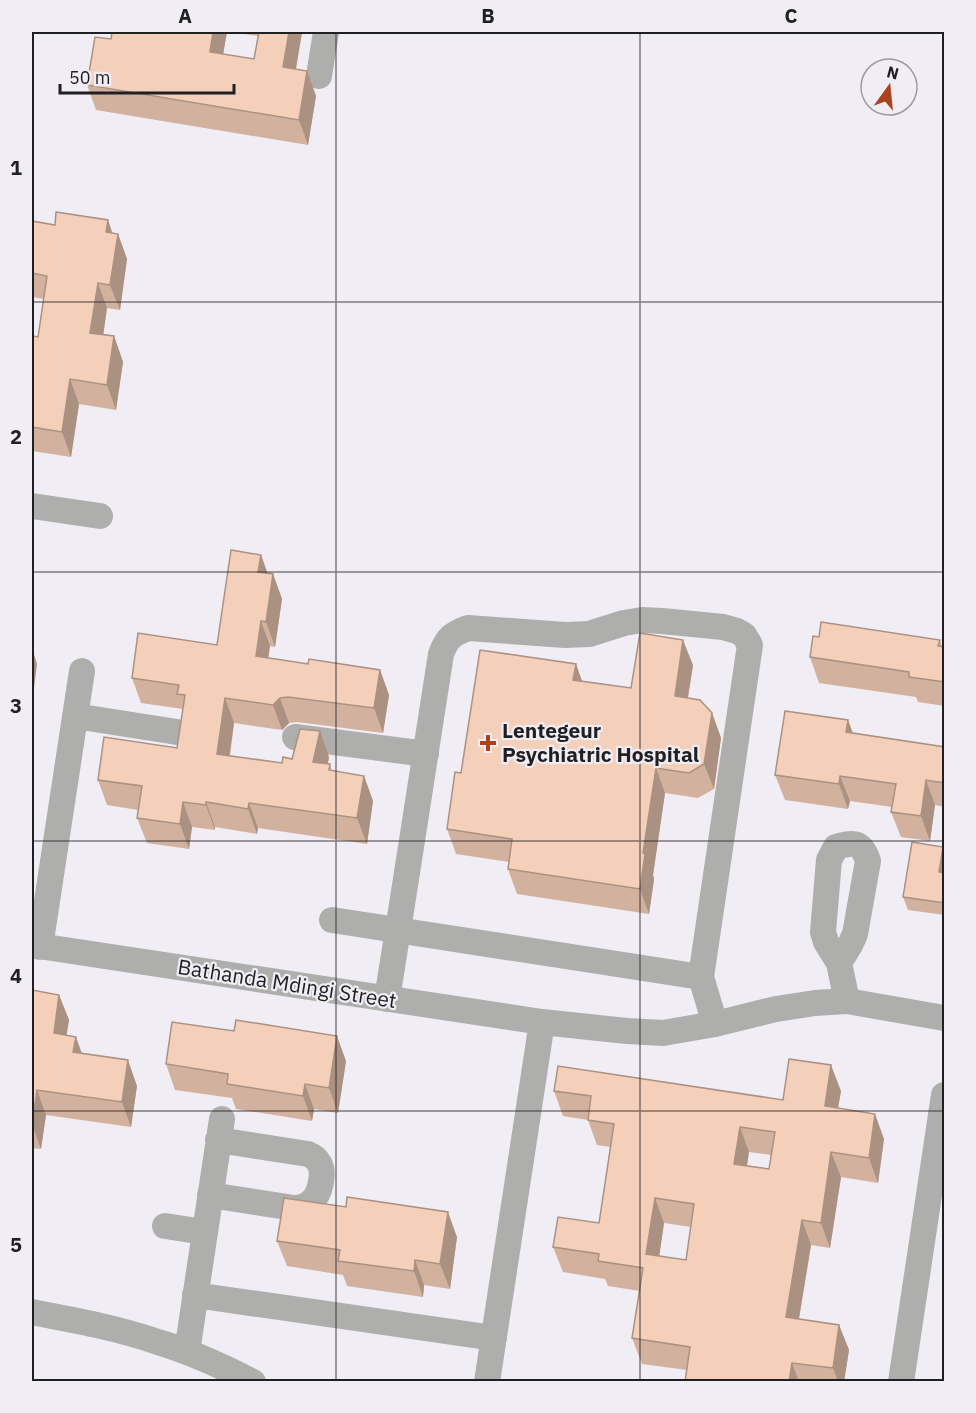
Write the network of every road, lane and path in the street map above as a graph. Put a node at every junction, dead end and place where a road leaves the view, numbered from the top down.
1 (326, 32) edge
2 (319, 76) dead end
3 (32, 506) edge
4 (100, 516) dead end
5 (82, 671) dead end
6 (75, 716) junction
7 (177, 732) edge
8 (295, 737) edge
9 (426, 754) junction
10 (332, 920) dead end
11 (398, 931) junction
12 (36, 946) edge
13 (840, 963) dead end
14 (701, 977) junction
15 (387, 999) junction
16 (847, 1001) junction
17 (945, 1018) edge
18 (542, 1022) junction
19 (715, 1024) junction
20 (945, 1095) edge
21 (210, 1195) junction
22 (165, 1226) dead end
23 (204, 1232) junction
24 (195, 1295) junction
25 (32, 1312) edge
26 (494, 1338) junction
27 (187, 1352) junction
28 (253, 1382) edge
29 (488, 1382) edge
30 (901, 1382) edge

1 - 2 street
3 - 4 street
5 - 6 street
6 - 7 street
6 - 12 street
8 - 9 street
9 - 11 street
9 - 14 street
10 - 11 street
11 - 14 street
11 - 15 street
12 - 15 street, Bathanda Mdingi Street
13 - 16 street
14 - 19 street
15 - 18 street, Bathanda Mdingi Street
16 - 17 street, Bathanda Mdingi Street
16 - 19 street, Bathanda Mdingi Street
18 - 19 street, Bathanda Mdingi Street
18 - 26 street
20 - 30 street
21 - 21 street
21 - 23 street
22 - 23 street
23 - 24 street
24 - 26 street
24 - 27 street
25 - 27 street
26 - 29 street
27 - 28 street

